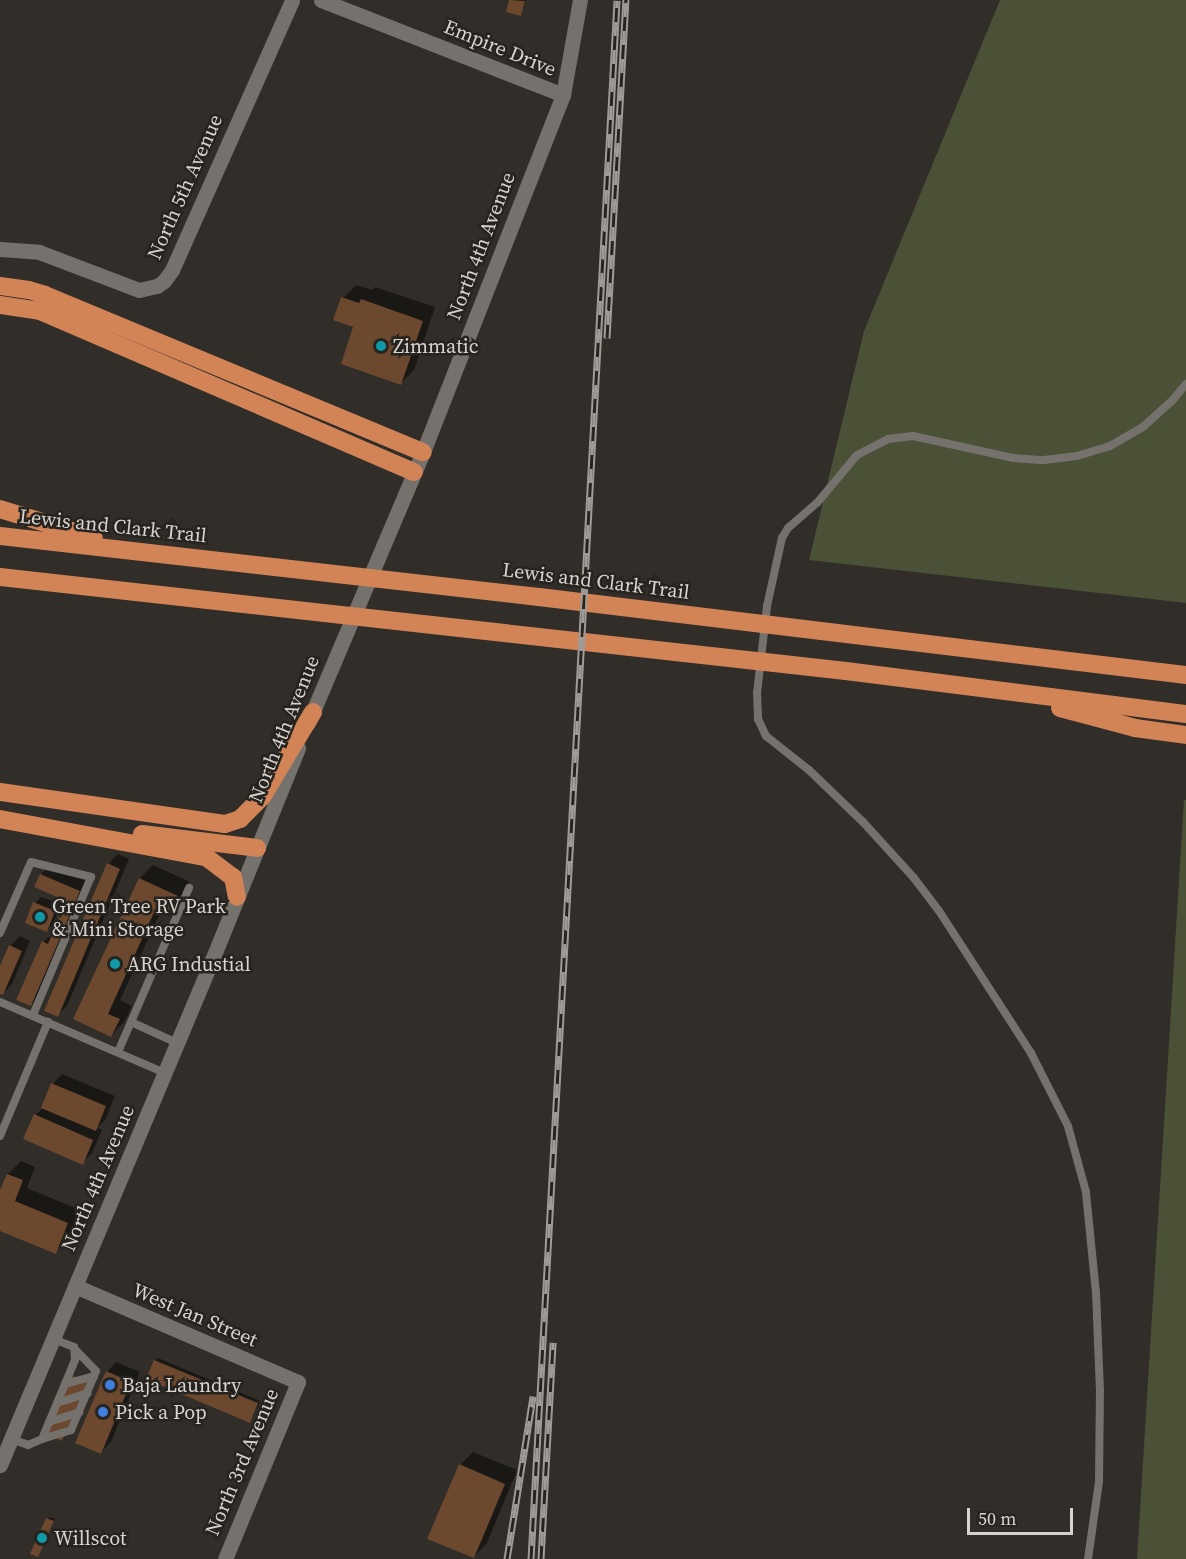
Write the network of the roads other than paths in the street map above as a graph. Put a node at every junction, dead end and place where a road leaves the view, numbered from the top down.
1 (292, 0) edge
2 (321, 0) edge
3 (580, 0) edge
4 (563, 95) junction
5 (0, 249) edge
6 (0, 286) edge
7 (0, 305) edge
8 (1186, 384) edge
9 (423, 452) junction
10 (414, 472) junction
11 (0, 509) edge
12 (0, 536) edge
13 (148, 553) junction
14 (0, 577) edge
15 (43, 582) junction
16 (0, 583) edge
17 (1186, 675) edge
18 (994, 691) junction
19 (313, 712) junction
20 (1186, 714) edge
21 (1186, 735) edge
22 (0, 792) edge
23 (0, 818) edge
24 (225, 824) junction
25 (258, 848) junction
26 (189, 888) dead end
27 (237, 897) junction
28 (0, 933) edge
29 (0, 1002) edge
30 (33, 1015) junction
31 (48, 1022) junction
32 (131, 1022) junction
33 (177, 1043) junction
34 (118, 1052) junction
35 (165, 1073) junction
36 (0, 1136) edge
37 (75, 1286) junction
38 (53, 1339) junction
39 (74, 1347) junction
40 (94, 1376) junction
41 (298, 1382) joint
42 (65, 1384) junction
43 (87, 1393) junction
44 (57, 1403) junction
45 (79, 1412) junction
46 (49, 1422) junction
47 (11, 1439) junction
48 (42, 1439) junction
49 (0, 1465) edge
50 (225, 1559) edge
51 (1088, 1559) edge

1 - 5 main road, North 5th Avenue
2 - 4 main road, Empire Drive
3 - 4 main road, North 4th Avenue
4 - 9 main road, North 4th Avenue
6 - 9 highway
7 - 10 highway
8 - 51 lane
9 - 10 main road, North 4th Avenue
10 - 19 main road, North 4th Avenue
11 - 13 highway
12 - 13 highway, Lewis and Clark Trail
13 - 17 highway, Lewis and Clark Trail
14 - 15 highway
15 - 16 highway
15 - 18 highway
18 - 20 highway
18 - 21 highway
19 - 24 highway
19 - 25 main road, North 4th Avenue
22 - 24 highway
23 - 25 highway
23 - 27 highway
24 - 25 highway
25 - 27 main road, North 4th Avenue
26 - 32 lane
27 - 33 main road, North 4th Avenue
28 - 30 lane
29 - 30 lane
30 - 31 lane
31 - 34 lane
31 - 36 lane
32 - 33 lane
32 - 34 lane
33 - 35 main road, North 4th Avenue
34 - 35 lane
35 - 37 main road, North 4th Avenue
37 - 38 main road, North 4th Avenue
37 - 41 main road, West Jan Street
38 - 39 lane
38 - 47 main road, North 4th Avenue
39 - 40 lane
39 - 42 lane
40 - 42 lane
40 - 43 lane
41 - 50 main road, North 3rd Avenue
42 - 44 lane
43 - 44 lane
43 - 45 lane
44 - 46 lane
45 - 46 lane
45 - 48 lane
46 - 48 lane
47 - 48 lane
47 - 49 main road, North 4th Avenue

